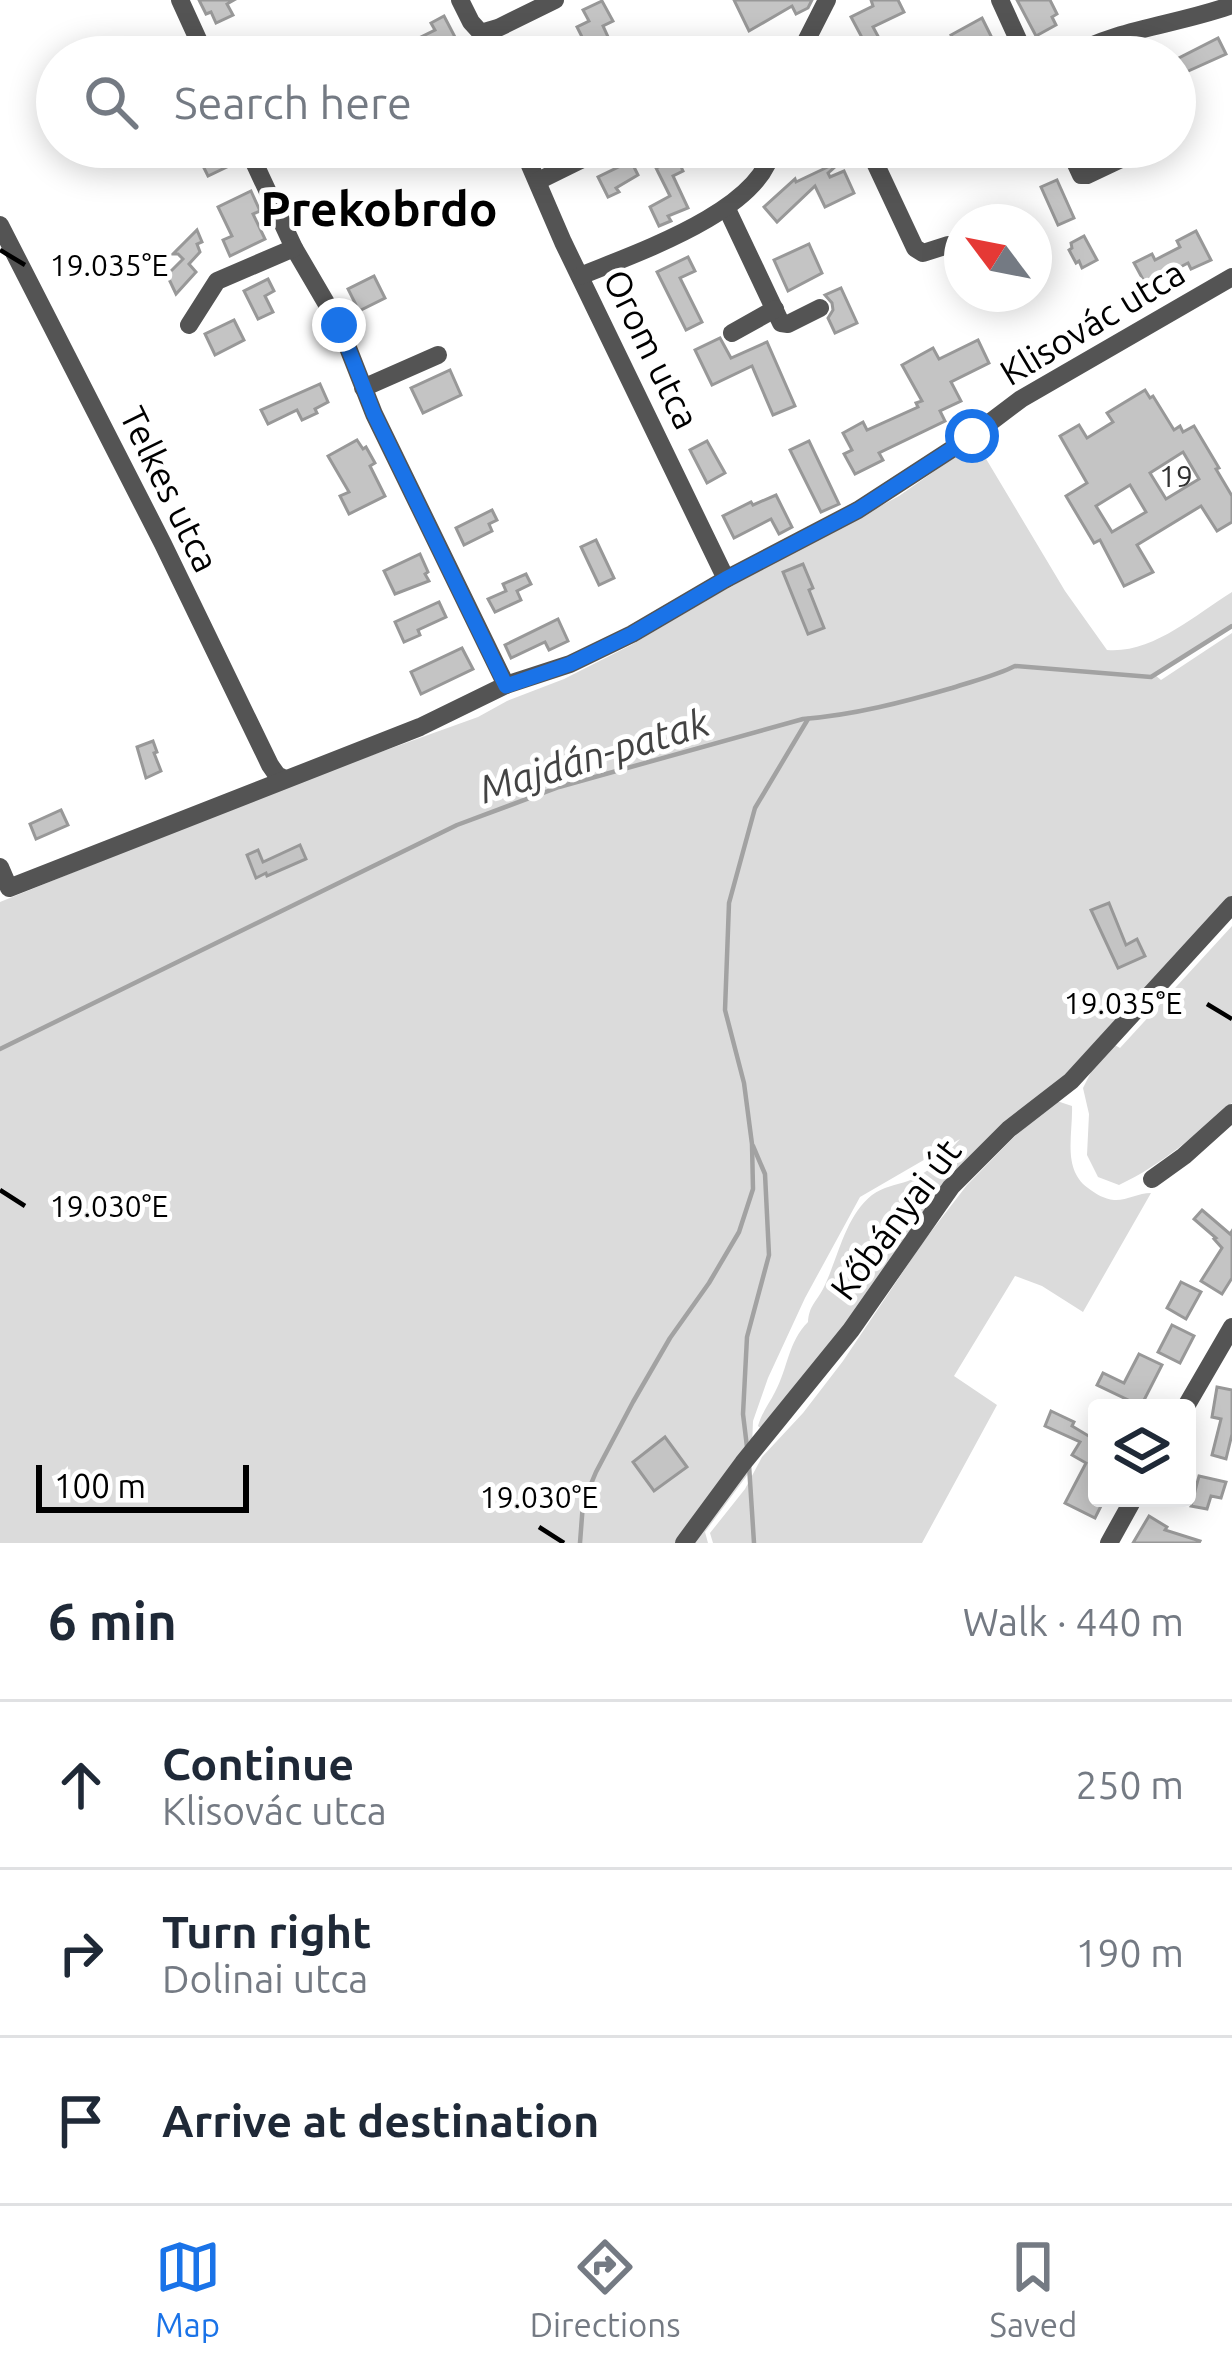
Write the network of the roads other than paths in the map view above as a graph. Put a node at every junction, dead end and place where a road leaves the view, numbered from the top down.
1 (179, 0) edge
2 (460, 0) edge
3 (555, 0) edge
4 (827, 0) edge
5 (1000, 0) edge
6 (1232, 5) edge
7 (196, 36) edge
8 (809, 36) edge
9 (1016, 36) edge
10 (1113, 36) edge
11 (257, 168) edge
12 (532, 168) edge
13 (564, 168) edge
14 (767, 168) edge
15 (872, 168) edge
16 (1078, 168) edge
17 (1102, 168) edge
18 (538, 181) junction
19 (727, 209) junction
20 (0, 225) edge
21 (944, 246) edge
22 (294, 248) junction
23 (580, 276) junction
24 (1232, 277) edge
25 (820, 308) dead end
26 (775, 310) junction
27 (189, 325) dead end
28 (732, 333) dead end
29 (438, 355) dead end
30 (363, 388) junction
31 (726, 579) junction
32 (506, 686) junction
33 (284, 779) junction
34 (0, 867) edge
35 (1232, 905) edge
36 (1232, 1113) edge
37 (1152, 1179) dead end
38 (1230, 1334) edge
39 (1190, 1399) edge
40 (1129, 1507) edge
41 (684, 1543) edge
42 (1109, 1543) edge

1 - 7 street
2 - 3 street
4 - 8 street
5 - 9 street
6 - 10 street
11 - 22 street
12 - 18 street, Orom utca
13 - 18 street
14 - 19 street
15 - 21 street
16 - 17 street
18 - 23 street, Orom utca
19 - 23 street
19 - 26 street
20 - 33 street, Telkes utca
22 - 27 street
22 - 30 street
23 - 31 street, Orom utca
24 - 31 street, Klisovác utca
25 - 26 street
26 - 28 street
29 - 30 street
30 - 32 street
31 - 32 street, Klisovác utca
32 - 33 street, Klisovác utca
33 - 34 street, Klisovác utca
35 - 41 street, Kőbányai út
36 - 37 street
38 - 39 street
40 - 42 street

